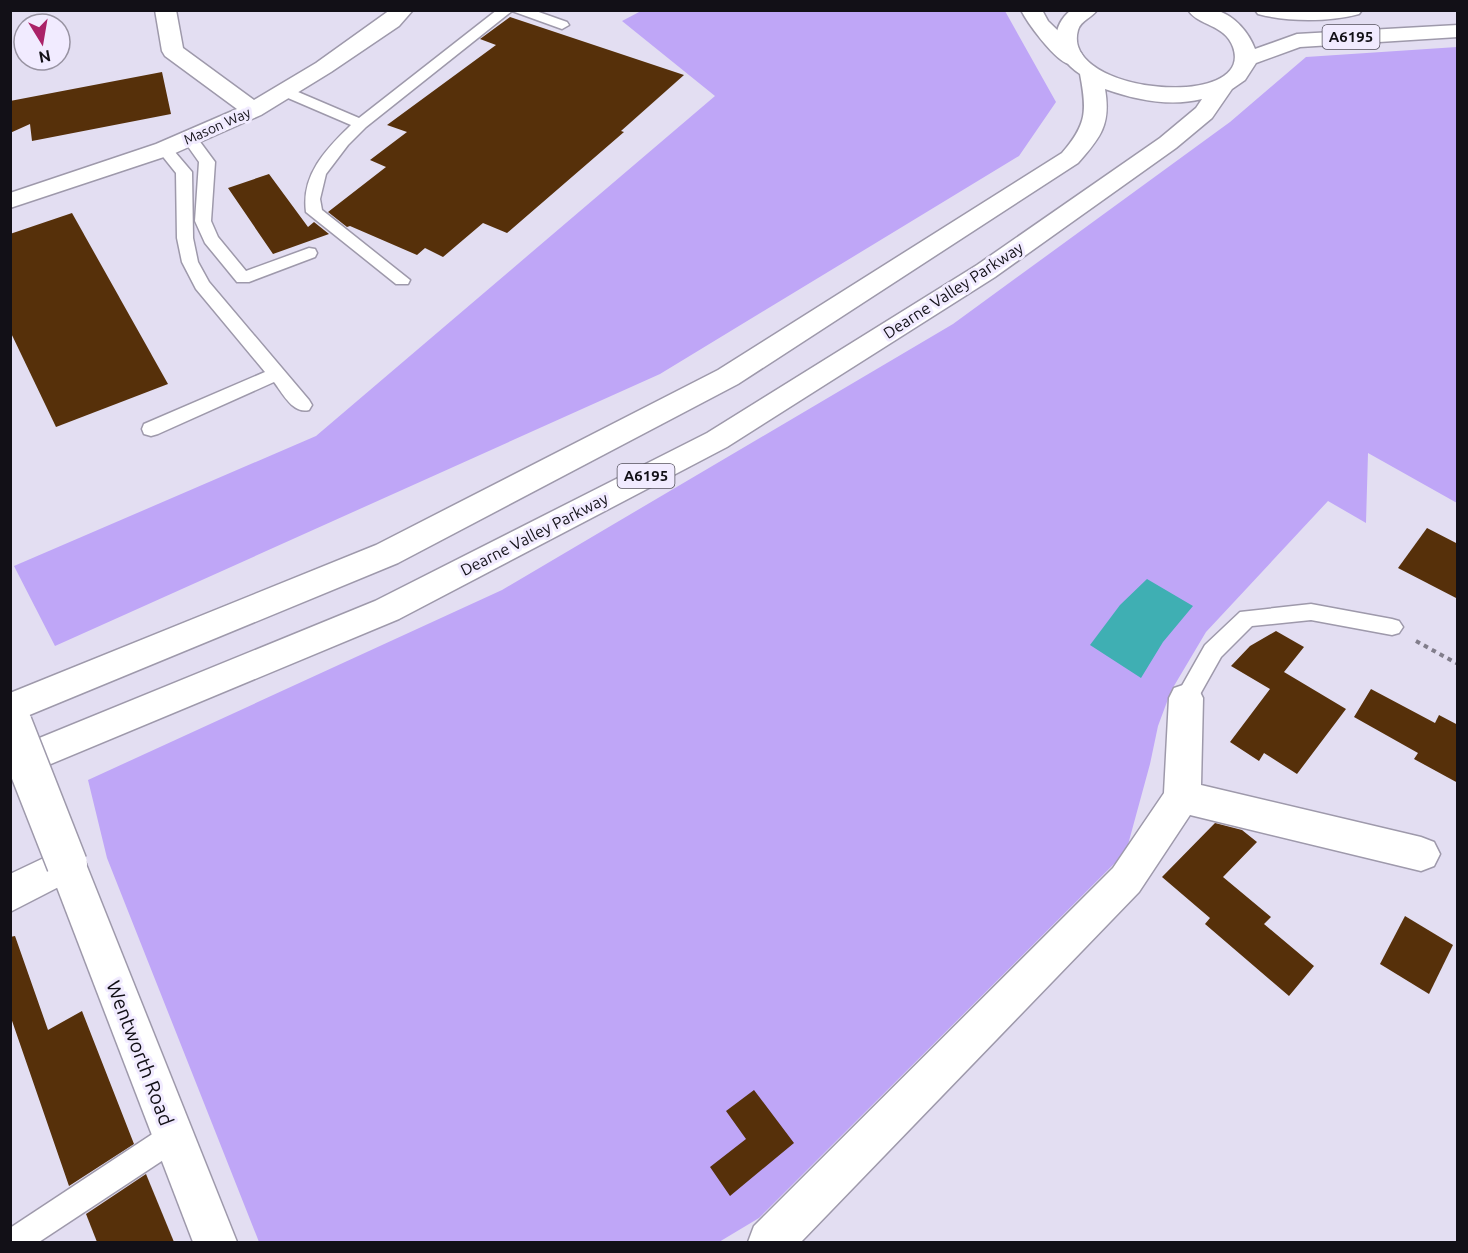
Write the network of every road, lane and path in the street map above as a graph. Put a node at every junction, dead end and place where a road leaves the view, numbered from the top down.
1 (165, 10) edge
2 (403, 10) edge
3 (506, 10) edge
4 (518, 10) edge
5 (1031, 10) edge
6 (1087, 10) edge
7 (1198, 10) edge
8 (1265, 10) edge
9 (1352, 10) edge
10 (562, 25) dead end
11 (1458, 31) edge
12 (1247, 59) junction
13 (1082, 66) junction
14 (1222, 86) junction
15 (286, 92) junction
16 (253, 110) junction
17 (361, 124) junction
18 (190, 138) junction
19 (164, 148) junction
20 (10, 201) edge
21 (309, 253) dead end
22 (402, 280) dead end
23 (276, 374) junction
24 (303, 405) dead end
25 (151, 429) dead end
26 (1392, 627) joint
27 (1458, 664) edge
28 (1186, 698) joint
29 (10, 709) edge
30 (10, 720) edge
31 (10, 766) edge
32 (1182, 796) junction
33 (1421, 854) dead end
34 (67, 864) junction
35 (10, 894) edge
36 (173, 1137) junction
37 (14, 1242) edge
38 (214, 1242) edge
39 (770, 1242) edge

1 - 16 main road
2 - 15 main road, Mason Way
3 - 17 lane
4 - 10 lane
5 - 13 main road
6 - 13 main road
7 - 12 main road
8 - 9 main road, A6195
11 - 12 main road, A6195
12 - 14 main road, A6195
13 - 14 main road, A6195
13 - 29 main road
14 - 31 main road, Dearne Valley Parkway / A6195
15 - 16 main road, Mason Way
15 - 17 lane
16 - 18 main road, Mason Way
17 - 22 lane
18 - 19 main road, Mason Way
18 - 21 lane
19 - 20 main road, Mason Way
19 - 23 lane
23 - 24 lane
23 - 25 lane
26 - 27 path
26 - 28 lane
28 - 32 main road
30 - 34 main road, Wentworth Road, bridge
32 - 33 main road
32 - 39 main road
34 - 35 main road
34 - 36 main road, Wentworth Road
36 - 37 lane
36 - 38 main road, Wentworth Road

